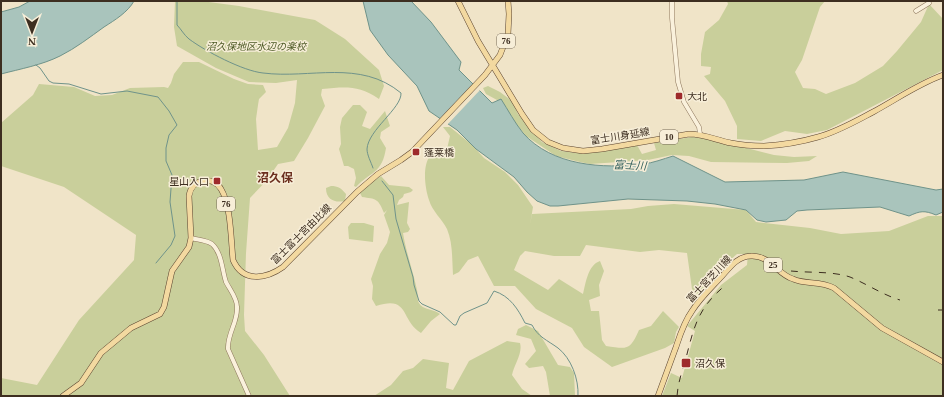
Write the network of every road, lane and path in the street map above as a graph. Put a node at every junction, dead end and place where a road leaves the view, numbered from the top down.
1 (458, 1) edge
2 (508, 1) edge
3 (672, 1) edge
4 (929, 3) dead end
5 (916, 11) dead end
6 (494, 65) junction
7 (943, 75) edge
8 (700, 134) junction
9 (191, 238) junction
10 (943, 362) edge
11 (63, 396) edge
12 (249, 396) edge
13 (658, 396) edge

1 - 6 main road, 富士川身延線 / 10
2 - 6 main road, 富士富士宮由比線 / 76
3 - 8 street
4 - 5 street
6 - 8 main road, 富士川身延線 / 10
6 - 9 main road, 富士富士宮由比線 / 76
7 - 8 main road, 富士川身延線 / 10
9 - 11 main road, 富士富士宮由比線 / 76
9 - 12 street
10 - 13 main road, 富士宮芝川線 / 25

